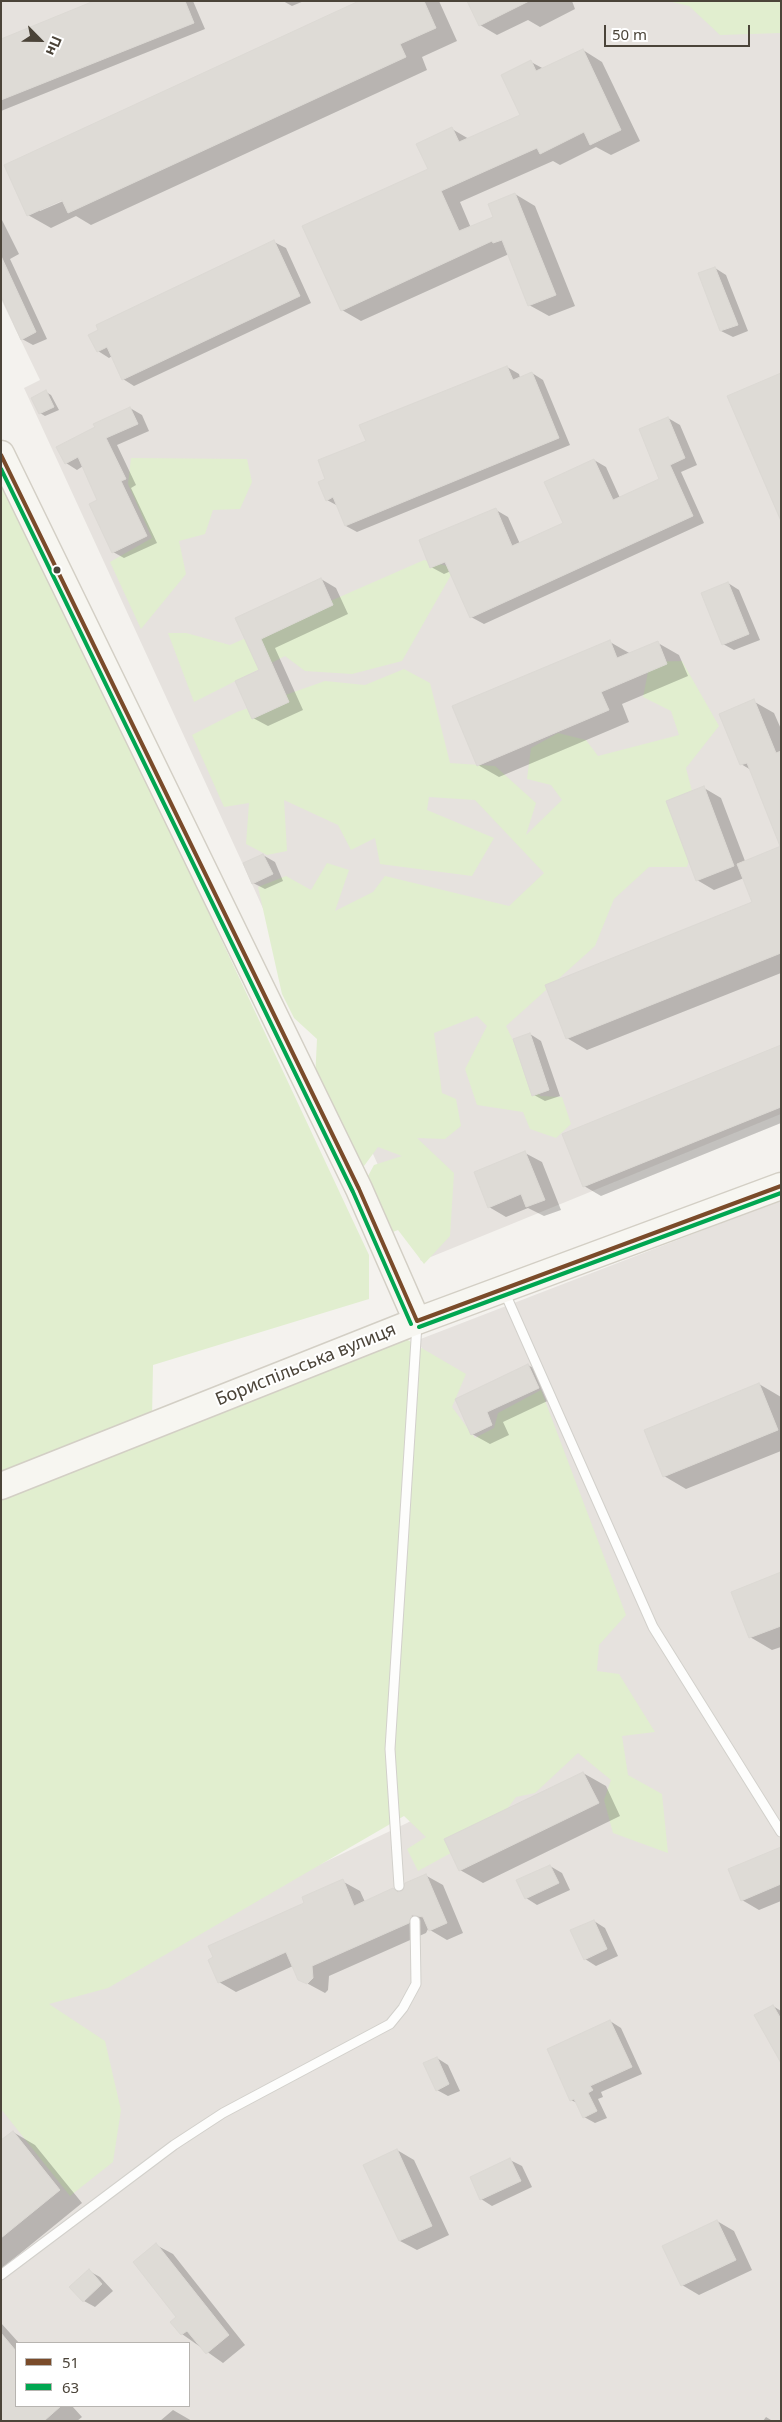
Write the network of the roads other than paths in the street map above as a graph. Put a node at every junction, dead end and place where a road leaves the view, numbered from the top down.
1 (1, 454) edge
2 (781, 1186) edge
3 (503, 1289) junction
4 (417, 1321) junction
5 (1, 1486) edge
6 (781, 1832) edge
7 (399, 1886) dead end
8 (415, 1921) dead end
9 (1, 2276) edge

1 - 4 main road
2 - 3 main road, Бориспільська вулиця
3 - 4 main road, Бориспільська вулиця
3 - 6 lane
4 - 5 main road, Бориспільська вулиця
4 - 7 lane
8 - 9 lane

